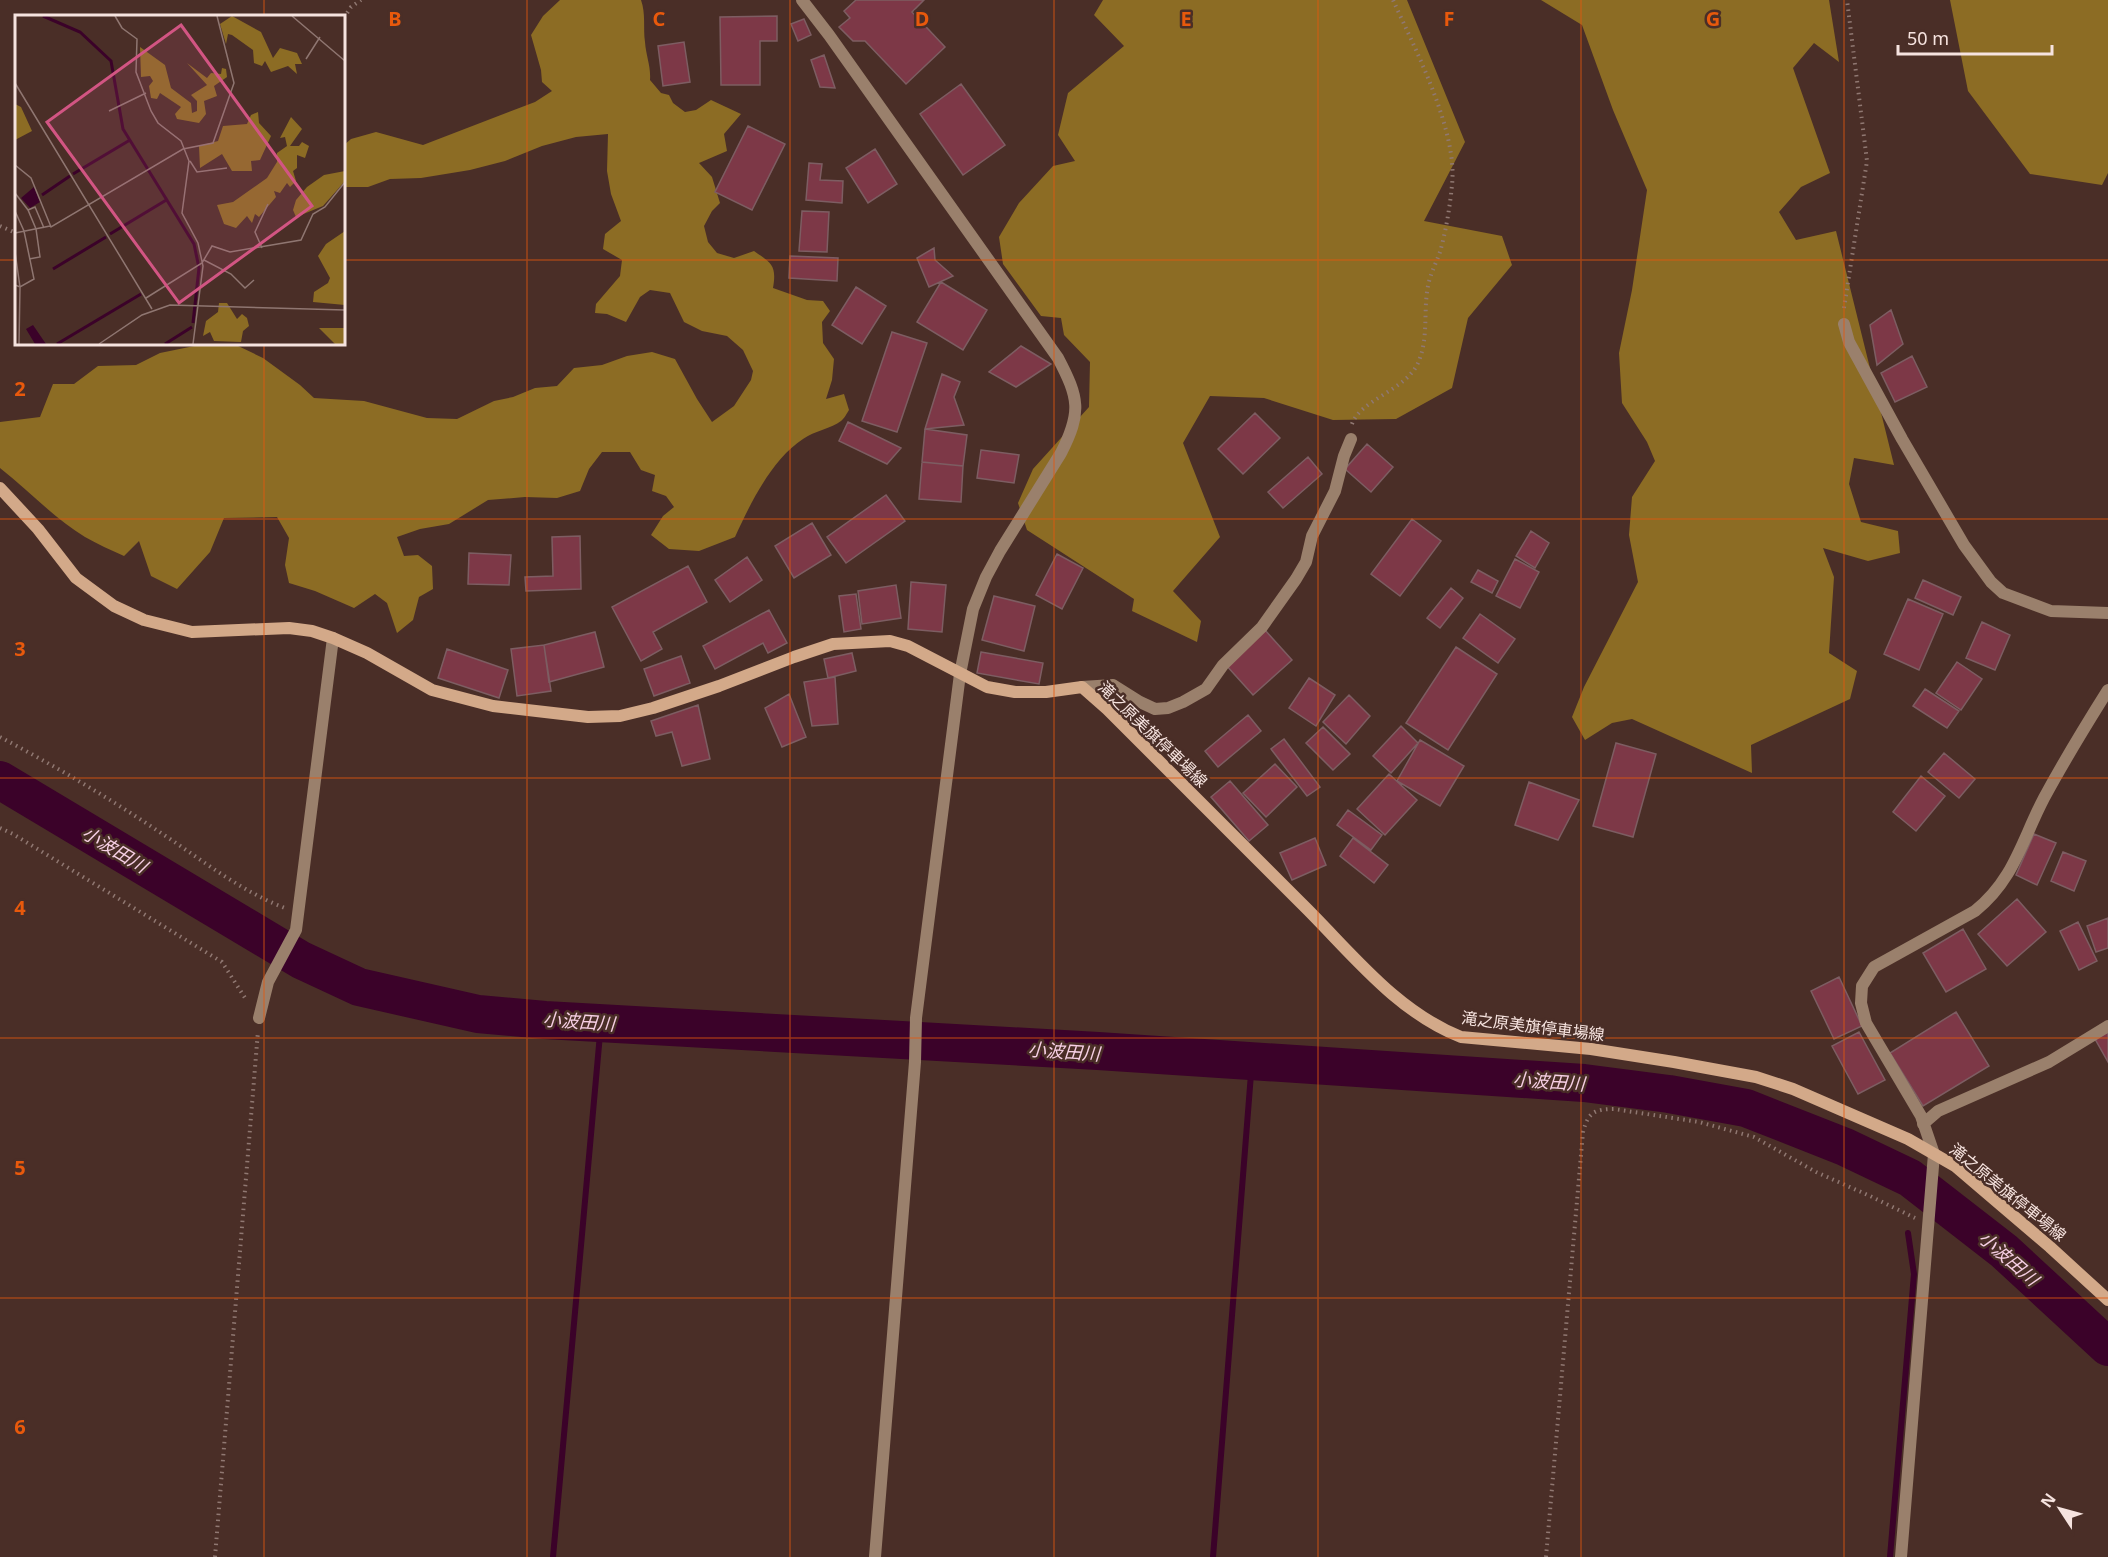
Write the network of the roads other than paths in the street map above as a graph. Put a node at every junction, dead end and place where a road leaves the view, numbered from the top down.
1 (802, 0) edge
2 (1844, 324) road end
3 (1351, 439) road end
4 (0, 488) edge
5 (2108, 613) edge
6 (333, 638) junction
7 (960, 674) junction
8 (1082, 687) junction
9 (2108, 690) edge
10 (259, 1018) road end
11 (2108, 1026) edge
12 (1923, 1124) junction
13 (1934, 1154) junction
14 (2108, 1300) edge
15 (875, 1557) edge
16 (1901, 1557) edge

1 - 7 street
2 - 5 street
3 - 8 street
4 - 6 main road, 滝之原美旗停車場線
6 - 7 main road, 滝之原美旗停車場線
6 - 10 street
7 - 8 main road, 滝之原美旗停車場線
7 - 15 street
8 - 13 main road, 滝之原美旗停車場線
9 - 12 street
11 - 12 street
12 - 13 street
13 - 14 main road, 滝之原美旗停車場線
13 - 16 street

